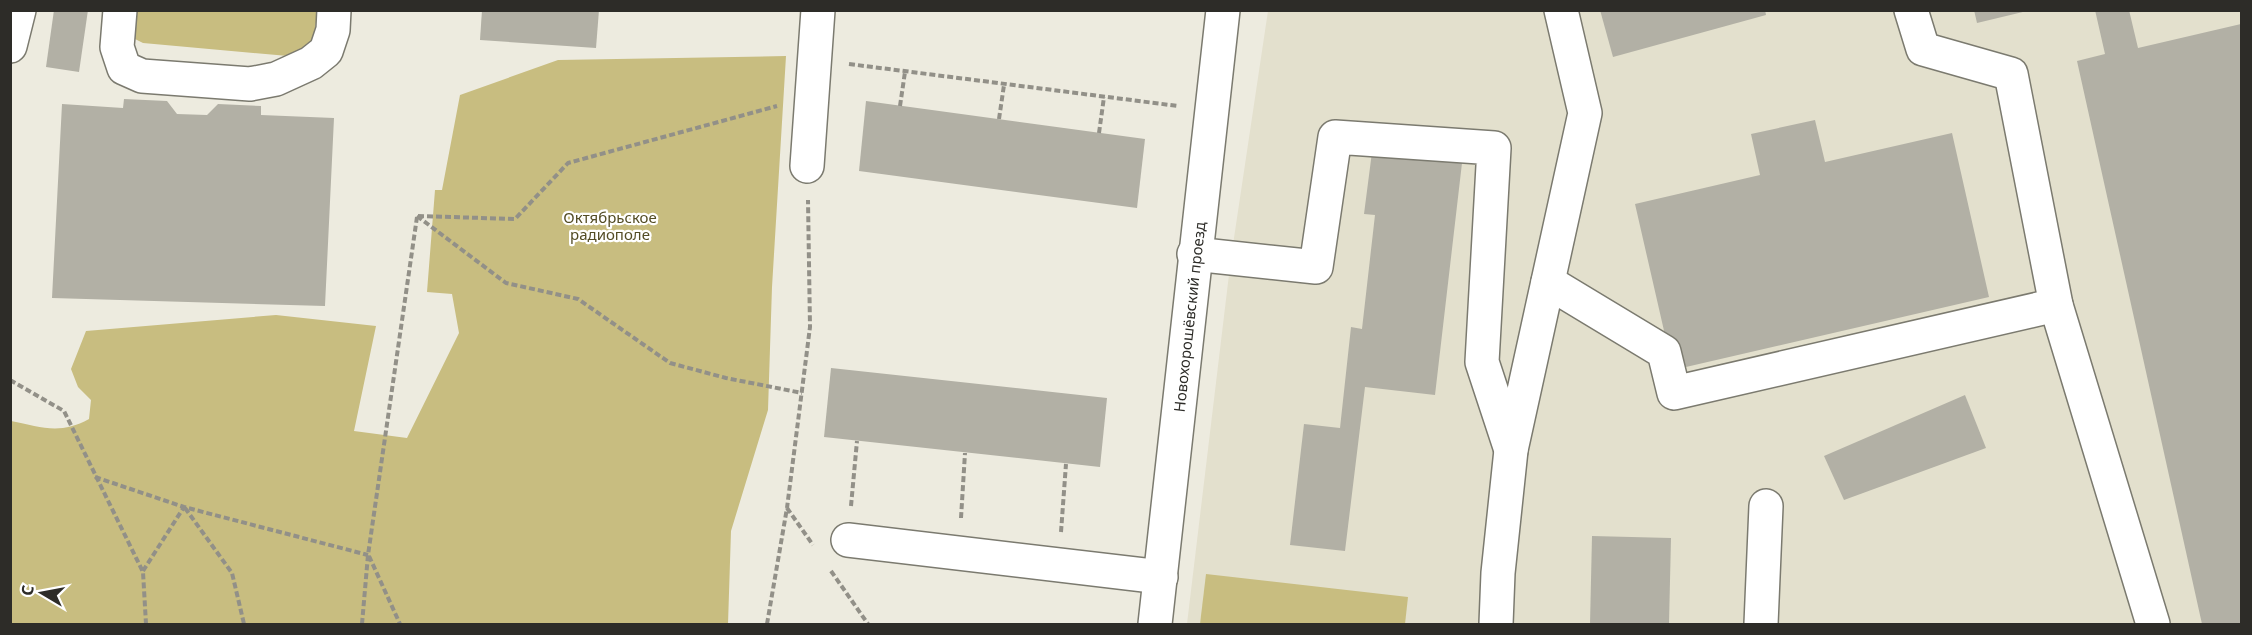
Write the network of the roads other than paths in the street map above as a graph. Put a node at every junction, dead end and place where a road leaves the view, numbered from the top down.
1 (19, 10) edge
2 (120, 10) edge
3 (334, 10) edge
4 (818, 10) edge
5 (1223, 10) edge
6 (1562, 10) edge
7 (1911, 10) edge
8 (10, 46) edge
9 (807, 166) road end
10 (1194, 254) junction
11 (1548, 282) junction
12 (2056, 305) junction
13 (1511, 450) junction
14 (1766, 506) dead end
15 (848, 540) road end
16 (1161, 577) junction
17 (1155, 624) edge
18 (1496, 624) edge
19 (1761, 624) edge
20 (2153, 624) edge

1 - 8 street
2 - 3 street
4 - 9 street
5 - 10 street, Новохорошёвский проезд
6 - 11 street
7 - 12 street
10 - 13 street
10 - 16 street, Новохорошёвский проезд
11 - 12 street
11 - 13 street
12 - 20 street
13 - 18 street
14 - 19 street
15 - 16 street
16 - 17 street, Новохорошёвский проезд

